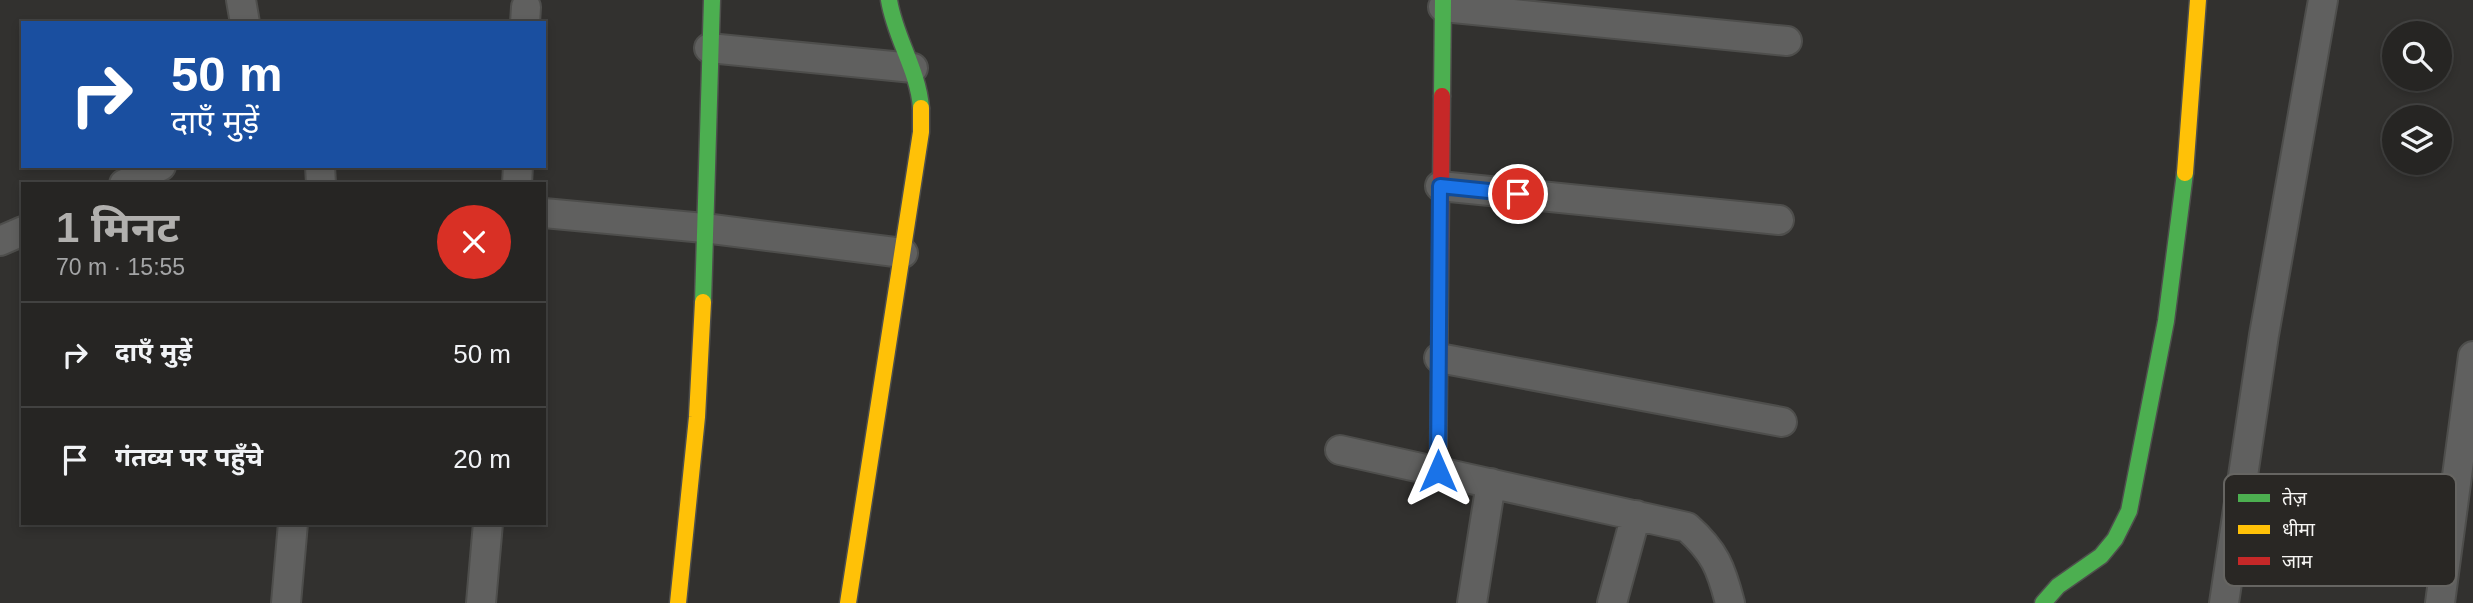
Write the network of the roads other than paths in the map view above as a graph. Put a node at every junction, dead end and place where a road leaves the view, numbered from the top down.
1 (241, 0) edge
2 (712, 0) edge
3 (889, 0) edge
4 (2198, 0) edge
5 (2323, 0) edge
6 (1443, 4) edge
7 (245, 21) edge
8 (1787, 41) dead end
9 (709, 48) junction
10 (913, 68) junction
11 (157, 168) edge
12 (128, 182) edge
13 (1440, 186) junction
14 (546, 213) edge
15 (1779, 220) dead end
16 (704, 228) junction
17 (21, 232) edge
18 (0, 241) edge
19 (903, 253) junction
20 (2473, 356) edge
21 (1439, 358) junction
22 (1782, 422) dead end
23 (1340, 450) dead end
24 (1438, 471) junction
25 (2243, 474) edge
26 (1491, 483) junction
27 (2456, 483) edge
28 (1636, 515) junction
29 (293, 525) edge
30 (488, 525) edge
31 (286, 603) edge
32 (481, 603) edge
33 (678, 603) edge
34 (848, 603) edge
35 (1472, 603) edge
36 (1612, 603) edge
37 (1730, 603) edge
38 (2043, 603) edge

1 - 7 street
2 - 9 street
3 - 10 street
4 - 38 street
5 - 25 street
6 - 8 street
6 - 13 street
9 - 10 street
9 - 16 street
10 - 19 street
11 - 12 street
13 - 15 street
13 - 21 street
14 - 16 street
16 - 19 street
16 - 33 street
17 - 18 street
19 - 34 street
20 - 27 street
21 - 22 street
21 - 24 street
23 - 24 street
24 - 26 street
26 - 28 street
26 - 35 street
28 - 36 street
28 - 37 street
29 - 31 street
30 - 32 street

